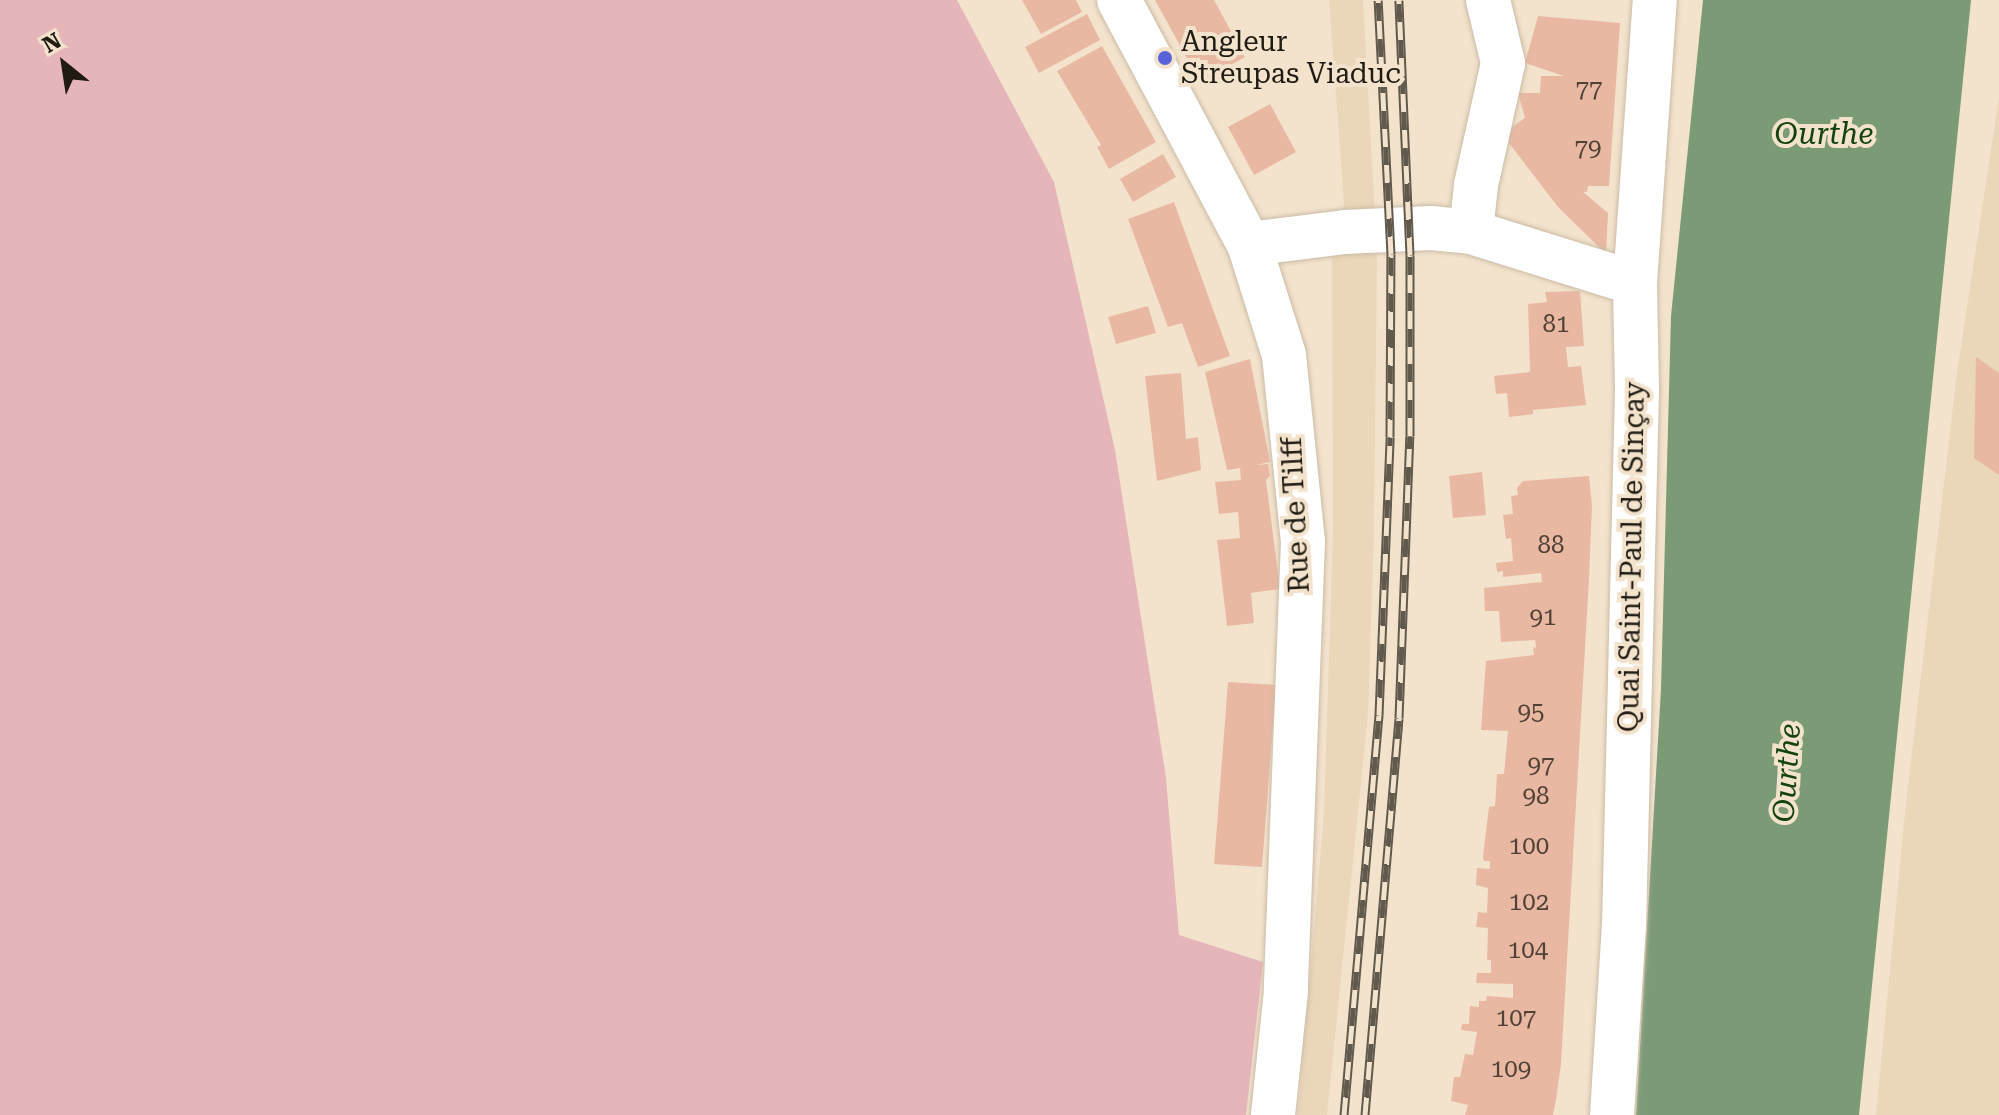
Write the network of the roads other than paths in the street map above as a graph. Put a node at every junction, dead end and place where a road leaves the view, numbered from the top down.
1 (1119, 0) edge
2 (1488, 0) edge
3 (1655, 0) edge
4 (1471, 232) junction
5 (1249, 244) junction
6 (1635, 283) junction
7 (1273, 1115) edge
8 (1612, 1115) edge

1 - 5 street, Rue de Tilff
2 - 4 street
3 - 6 street, Quai Saint-Paul de Sinçay
4 - 5 street
4 - 6 street
5 - 7 street, Rue de Tilff
6 - 8 street, Quai Saint-Paul de Sinçay

